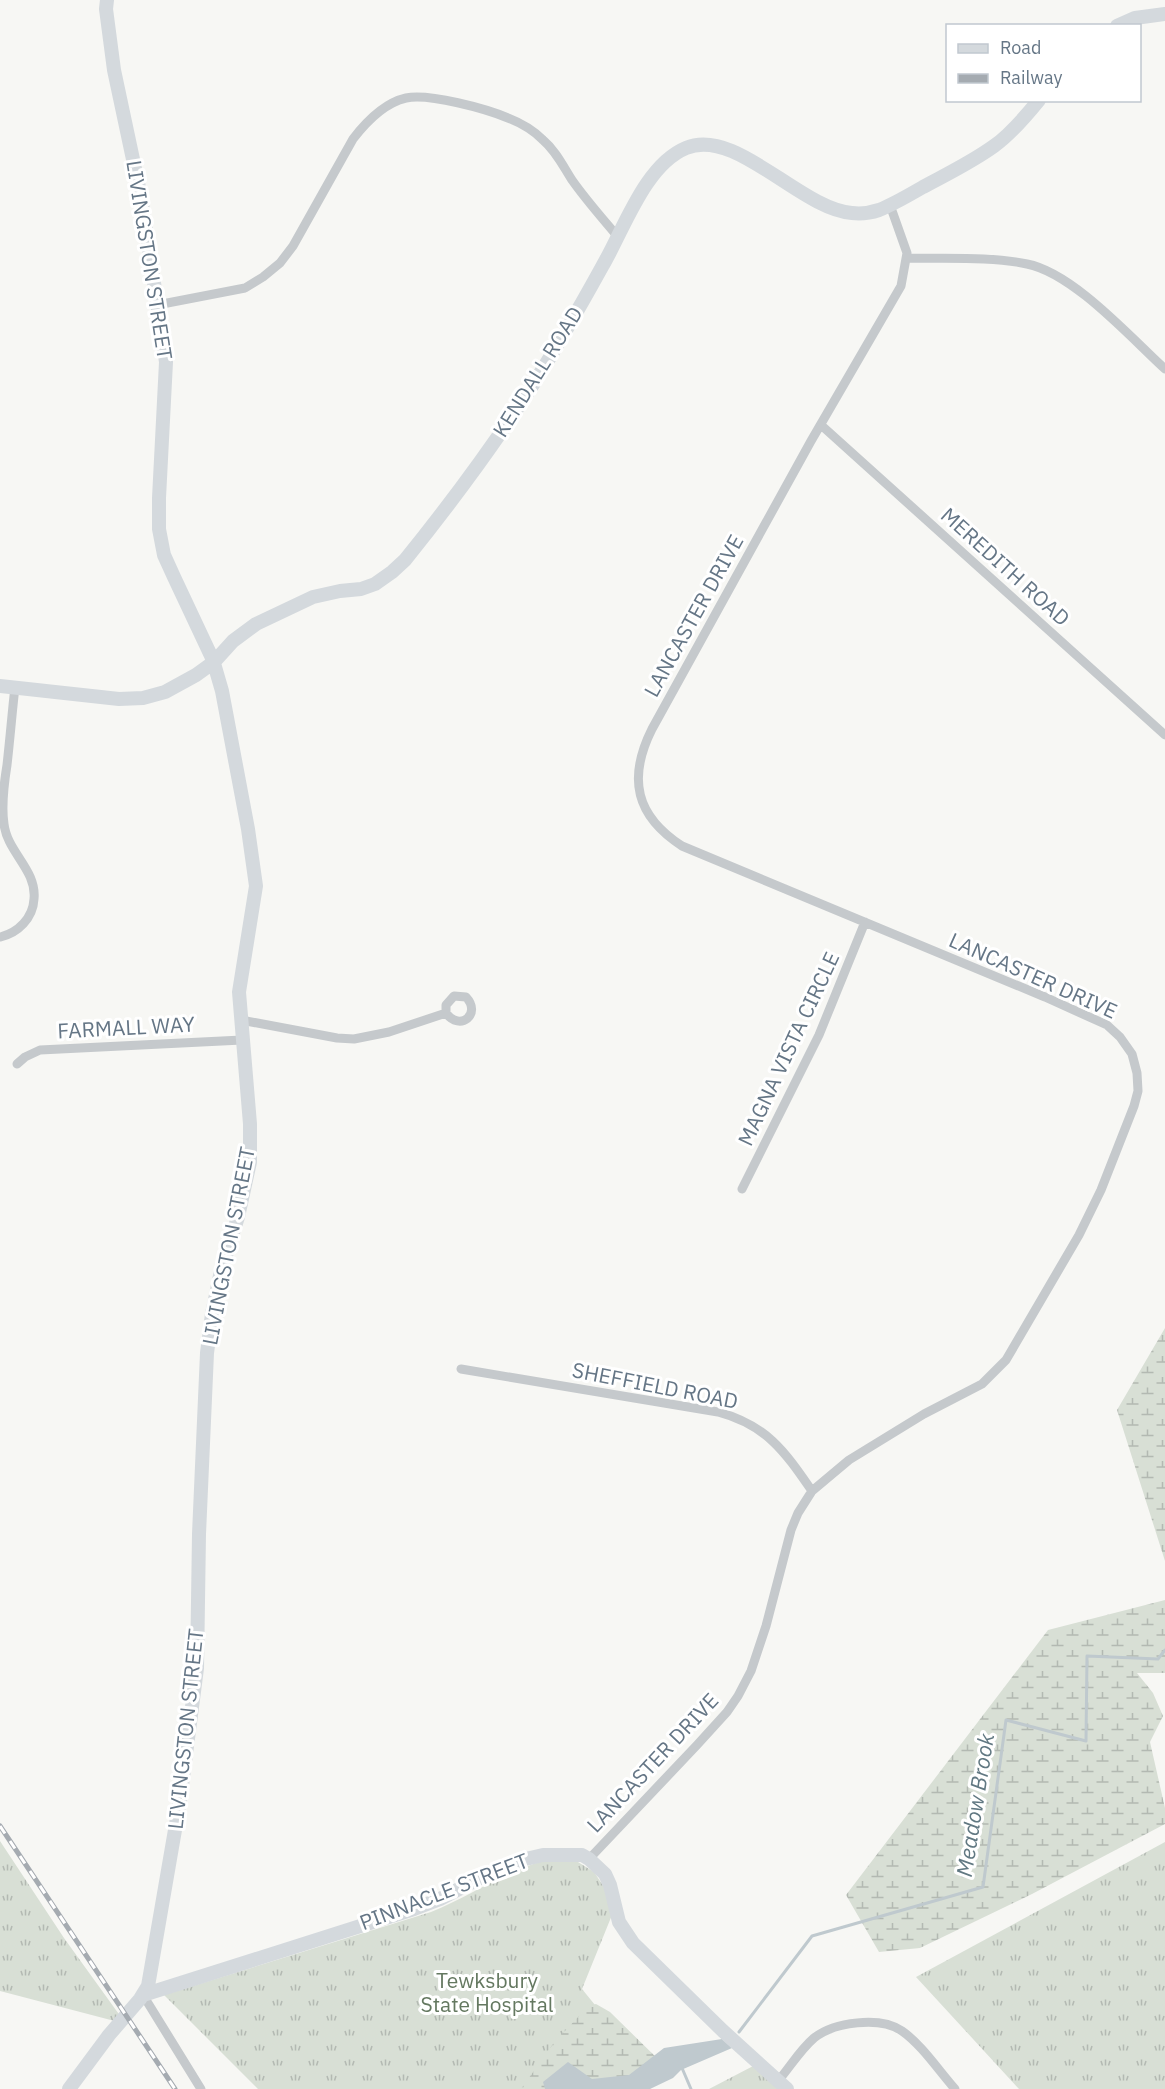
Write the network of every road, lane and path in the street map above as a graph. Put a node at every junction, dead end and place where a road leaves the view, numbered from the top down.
1 (107, 0) edge
2 (1165, 14) edge
3 (1122, 24) edge
4 (1037, 102) edge
5 (891, 205) junction
6 (618, 237) junction
7 (907, 258) junction
8 (157, 305) junction
9 (1165, 369) edge
10 (821, 424) junction
11 (214, 662) junction
12 (0, 686) edge
13 (15, 687) junction
14 (1165, 735) edge
15 (865, 922) junction
16 (0, 937) edge
17 (446, 1013) dead end
18 (241, 1020) junction
19 (242, 1040) junction
20 (17, 1064) dead end
21 (742, 1188) dead end
22 (461, 1369) dead end
23 (812, 1491) junction
24 (589, 1859) junction
25 (143, 1995) junction
26 (783, 2085) edge
27 (69, 2089) edge
28 (201, 2089) edge
29 (955, 2089) edge

1 - 8 street, LIVINGSTON STREET
2 - 3 street
4 - 5 street, KENDALL ROAD
5 - 6 street, KENDALL ROAD
5 - 7 street, LANCASTER DRIVE
6 - 8 street
6 - 11 street, KENDALL ROAD
7 - 9 street
7 - 10 street, LANCASTER DRIVE
8 - 11 street, LIVINGSTON STREET
10 - 14 street, MEREDITH ROAD
10 - 15 street, LANCASTER DRIVE
11 - 13 street, KENDALL ROAD
11 - 18 street, LIVINGSTON STREET
12 - 13 street, KENDALL ROAD
13 - 16 street
15 - 21 street, MAGNA VISTA CIRCLE
15 - 23 street, LANCASTER DRIVE
17 - 18 street
18 - 19 street, LIVINGSTON STREET
19 - 20 street, FARMALL WAY
19 - 25 street, LIVINGSTON STREET
22 - 23 street, SHEFFIELD ROAD
23 - 24 street, LANCASTER DRIVE
24 - 25 street, PINNACLE STREET
24 - 26 street
25 - 27 street, LIVINGSTON STREET
25 - 28 street
26 - 29 street

